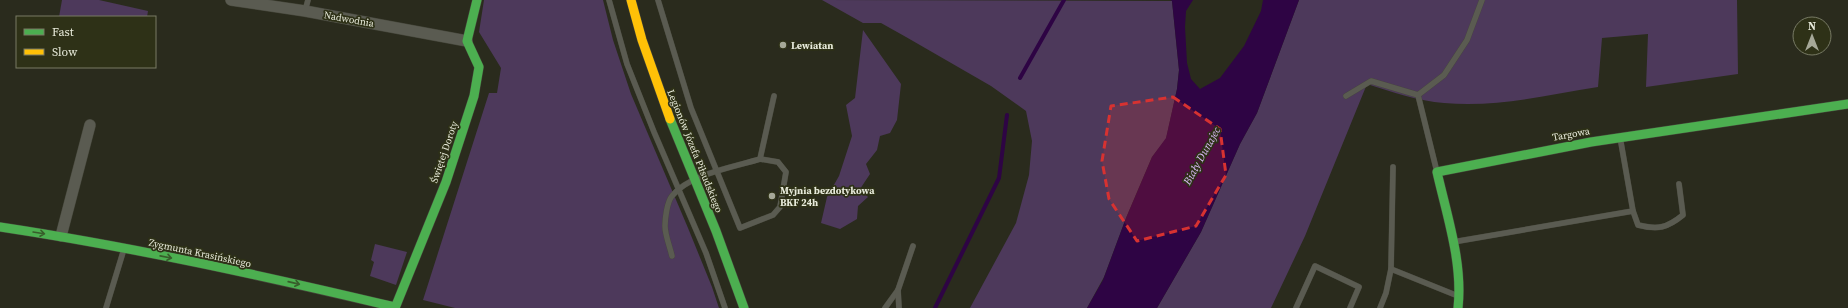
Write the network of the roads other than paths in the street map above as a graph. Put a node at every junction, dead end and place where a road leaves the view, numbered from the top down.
1 (231, 0) edge
2 (477, 0) edge
3 (609, 0) edge
4 (631, 0) edge
5 (658, 0) edge
6 (1482, 0) edge
7 (306, 5) edge
8 (467, 41) junction
9 (1418, 95) junction
10 (774, 96) dead end
11 (1346, 96) dead end
12 (1848, 104) edge
13 (90, 125) dead end
14 (1620, 137) junction
15 (760, 159) junction
16 (1393, 166) dead end
17 (717, 171) junction
18 (1437, 172) junction
19 (694, 180) junction
20 (1679, 184) dead end
21 (679, 188) junction
22 (1633, 211) junction
23 (0, 227) edge
24 (61, 236) junction
25 (1453, 242) junction
26 (912, 246) dead end
27 (124, 248) junction
28 (672, 256) dead end
29 (1391, 269) junction
30 (898, 290) junction
31 (1460, 297) junction
32 (106, 308) edge
33 (397, 308) edge
34 (725, 308) edge
35 (744, 308) edge
36 (885, 308) edge
37 (899, 308) edge
38 (1296, 308) edge
39 (1350, 308) edge
40 (1380, 308) edge
41 (1458, 308) edge

1 - 7 street, Nadwodnia
2 - 8 street
3 - 21 lane
4 - 19 street, Legionów Józefa Piłsudskiego
5 - 17 lane
6 - 9 lane
7 - 8 street, Nadwodnia
8 - 33 street, Świętej Doroty
9 - 11 lane
9 - 18 lane
10 - 15 lane
12 - 14 street, Targowa
13 - 24 street
14 - 18 street, Targowa
14 - 22 lane
15 - 17 lane
15 - 17 lane
16 - 29 lane
17 - 19 lane
18 - 25 street
19 - 21 lane
19 - 35 street, Legionów Józefa Piłsudskiego
20 - 22 lane
21 - 28 lane
21 - 34 lane
22 - 25 lane
23 -> 24 street, Zygmunta Krasińskiego
24 - 27 street, Zygmunta Krasińskiego
25 - 31 street
26 - 30 lane
27 - 32 lane
27 -> 33 street, Zygmunta Krasińskiego
29 - 31 lane
29 - 40 lane
30 - 36 lane
30 - 37 lane
31 - 41 street
38 - 39 lane

